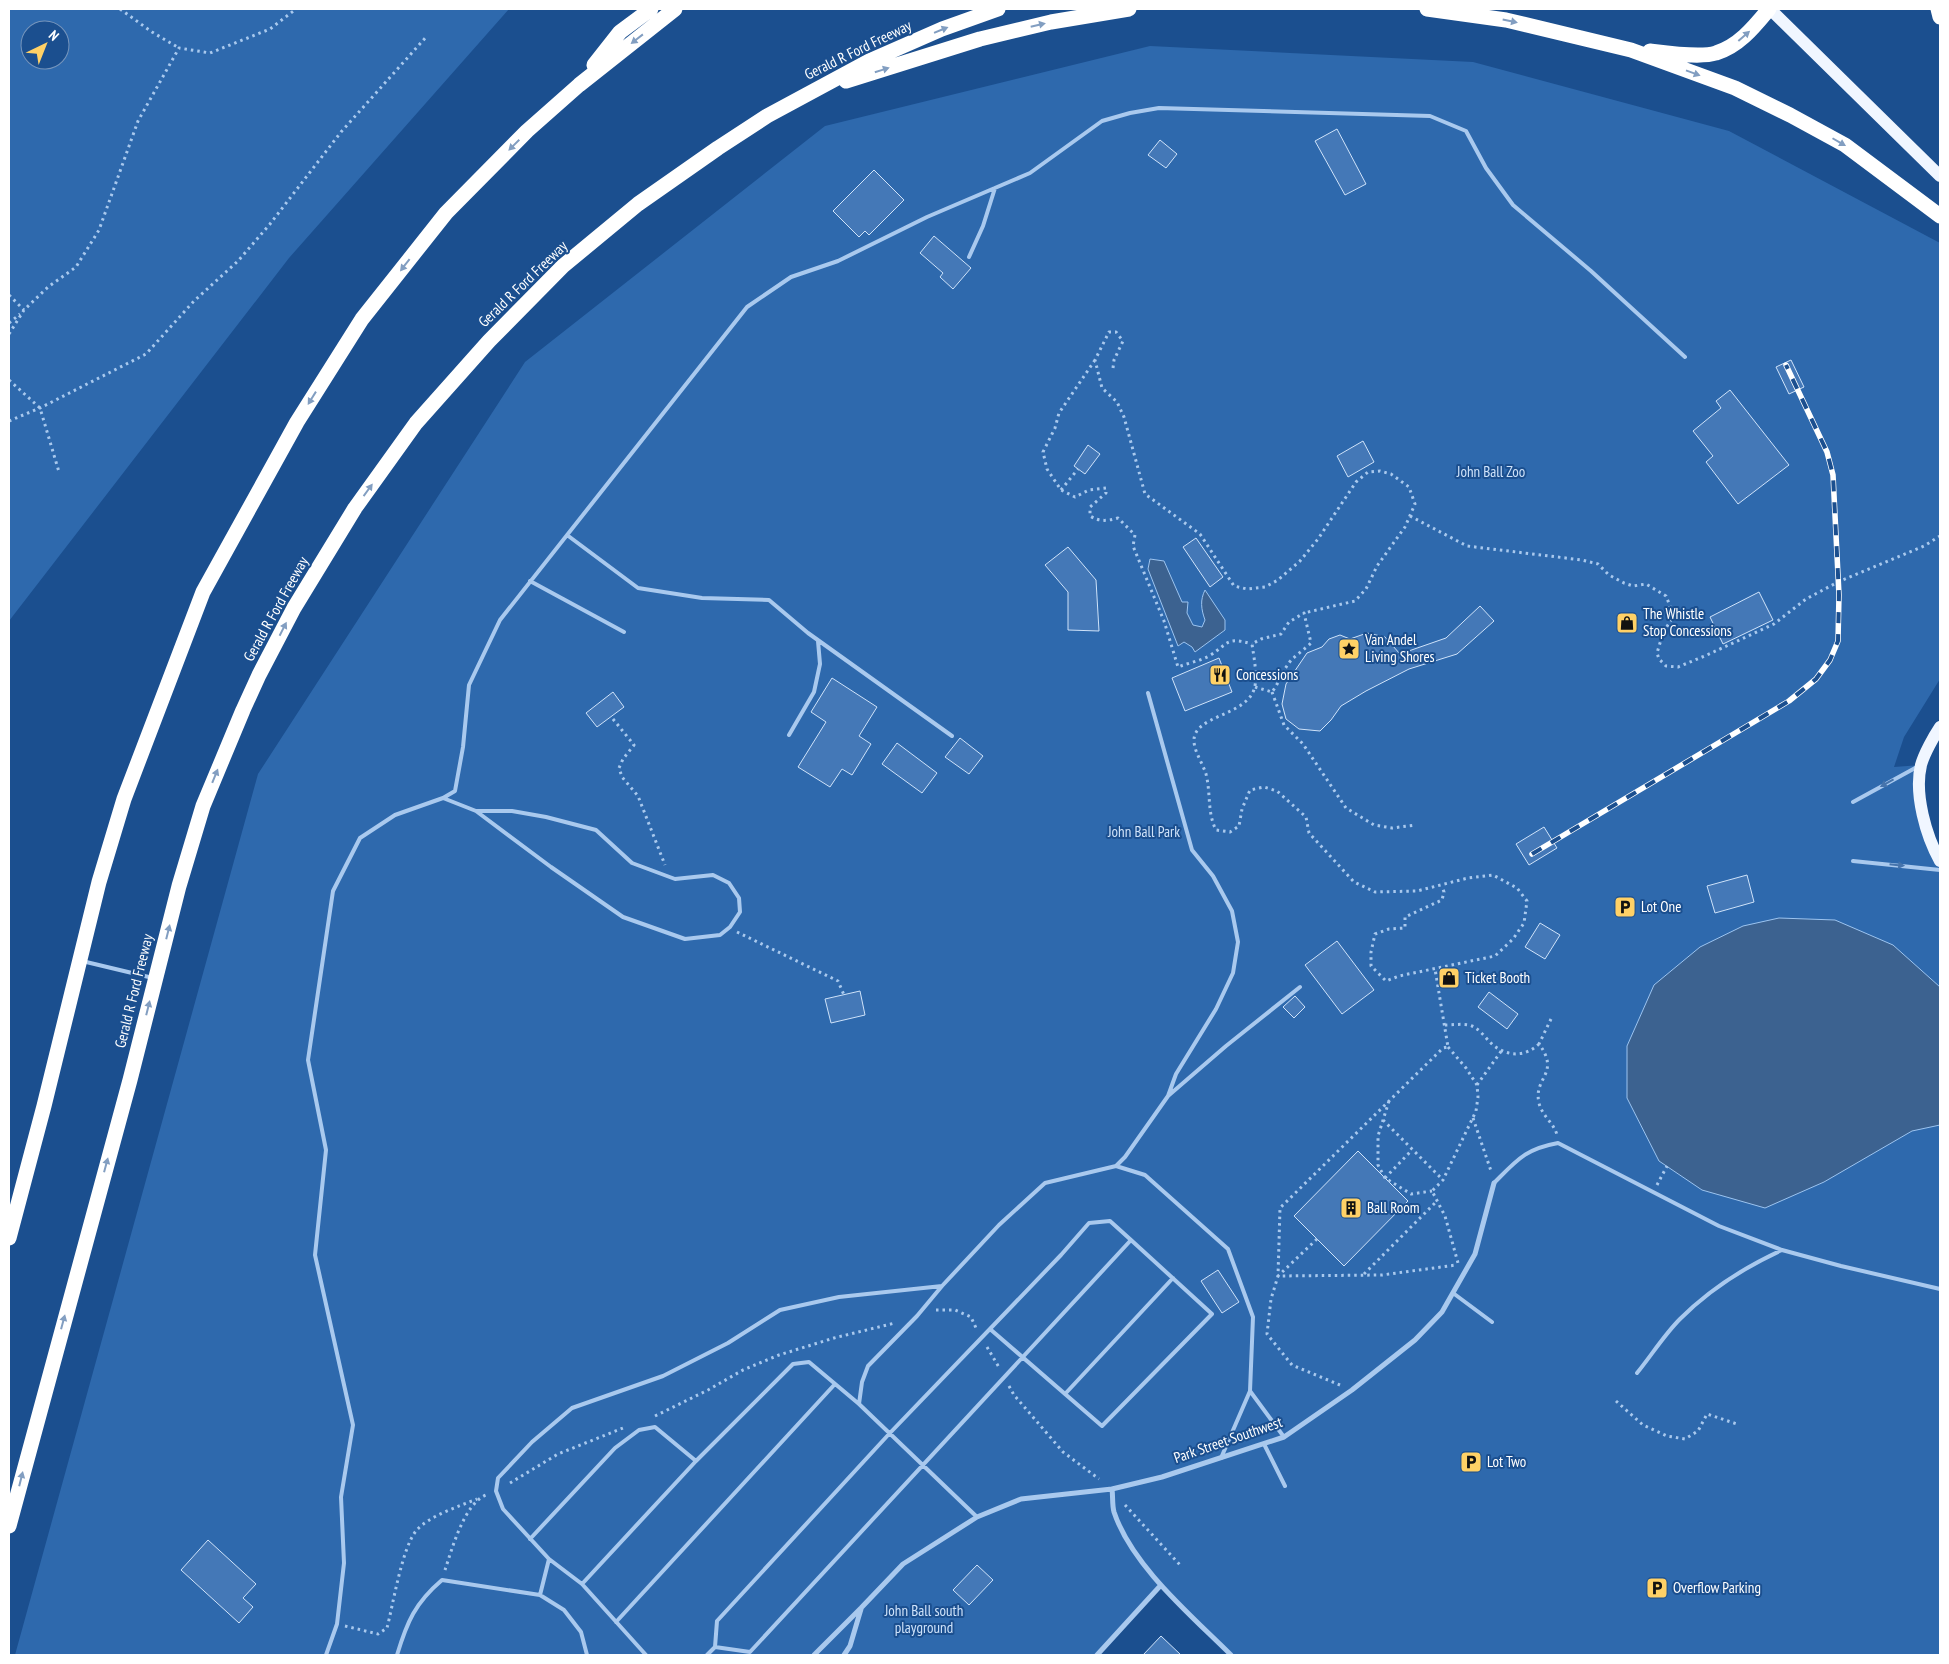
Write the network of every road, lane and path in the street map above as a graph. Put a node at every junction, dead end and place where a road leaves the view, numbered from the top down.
1 (120, 9) edge
2 (296, 9) edge
3 (651, 9) edge
4 (675, 9) edge
5 (998, 9) edge
6 (1129, 9) edge
7 (1427, 9) edge
8 (1769, 9) edge
9 (1938, 9) edge
10 (1940, 17) edge
11 (427, 36) dead end
12 (178, 48) junction
13 (1631, 50) junction
14 (579, 85) junction
15 (818, 89) junction
16 (1940, 176) edge
17 (995, 188) junction
18 (1940, 216) edge
19 (969, 257) dead end
20 (9, 295) edge
21 (23, 311) junction
22 (9, 323) edge
23 (9, 334) edge
24 (1685, 357) dead end
25 (1095, 360) junction
26 (1113, 368) dead end
27 (9, 380) edge
28 (40, 408) junction
29 (9, 420) edge
30 (1078, 469) dead end
31 (59, 472) dead end
32 (1061, 490) junction
33 (1410, 516) junction
34 (567, 535) junction
35 (1940, 536) edge
36 (530, 582) junction
37 (1304, 613) junction
38 (624, 632) dead end
39 (818, 641) junction
40 (1252, 644) junction
41 (1255, 687) junction
42 (1272, 692) junction
43 (1148, 693) dead end
44 (614, 718) dead end
45 (1940, 727) edge
46 (788, 735) dead end
47 (952, 736) dead end
48 (1921, 765) junction
49 (443, 798) junction
50 (1853, 802) dead end
51 (476, 811) junction
52 (1416, 825) dead end
53 (1853, 860) dead end
54 (1940, 861) edge
55 (1940, 870) edge
56 (667, 876) junction
57 (1442, 886) junction
58 (730, 927) junction
59 (80, 961) junction
60 (1435, 969) junction
61 (156, 979) junction
62 (1300, 987) dead end
63 (844, 995) dead end
64 (1551, 1019) dead end
65 (1445, 1025) junction
66 (1539, 1044) junction
67 (1448, 1047) junction
68 (1502, 1050) junction
69 (1477, 1085) junction
70 (1168, 1096) junction
71 (1389, 1100) junction
72 (1473, 1117) junction
73 (1383, 1120) junction
74 (1558, 1142) junction
75 (1412, 1150) junction
76 (1116, 1166) junction
77 (1667, 1166) dead end
78 (1385, 1178) junction
79 (1443, 1180) junction
80 (1494, 1183) junction
81 (1432, 1191) junction
82 (1652, 1192) junction
83 (1437, 1201) junction
84 (9, 1238) edge
85 (1317, 1239) dead end
86 (1131, 1240) junction
87 (1782, 1250) junction
88 (1459, 1265) junction
89 (1363, 1275) junction
90 (1464, 1275) junction
91 (1278, 1276) junction
92 (1173, 1278) junction
93 (942, 1286) junction
94 (1940, 1289) edge
95 (1454, 1292) junction
96 (1492, 1322) dead end
97 (990, 1330) junction
98 (1022, 1357) junction
99 (1637, 1374) dead end
100 (835, 1384) junction
101 (1352, 1390) junction
102 (1250, 1391) junction
103 (1065, 1394) junction
104 (1616, 1401) dead end
105 (859, 1404) junction
106 (1737, 1424) dead end
107 (889, 1434) junction
108 (1284, 1437) junction
109 (1264, 1444) junction
110 (1221, 1458) junction
111 (696, 1461) junction
112 (921, 1465) junction
113 (1285, 1486) dead end
114 (1112, 1489) junction
115 (478, 1498) dead end
116 (977, 1517) junction
117 (9, 1526) edge
118 (530, 1539) junction
119 (549, 1559) junction
120 (582, 1584) junction
121 (1162, 1585) junction
122 (540, 1595) junction
123 (861, 1608) junction
124 (616, 1622) junction
125 (337, 1624) junction
126 (715, 1647) junction
127 (326, 1655) edge
128 (397, 1655) edge
129 (587, 1655) edge
130 (646, 1655) edge
131 (707, 1655) edge
132 (814, 1655) edge
133 (844, 1655) edge
134 (1097, 1655) edge
135 (1231, 1655) edge

1 - 12 path
2 - 12 path
3 - 14 highway
4 -> 14 highway
15 -> 5 highway, Gerald R Ford Freeway
15 -> 6 highway
7 -> 13 highway
13 -> 8 highway
8 - 16 main road
9 - 10 highway
11 - 28 path
12 - 21 path
13 -> 18 highway
14 -> 59 highway
61 -> 15 highway, Gerald R Ford Freeway
17 - 19 lane
17 - 24 lane
17 - 34 lane
20 - 21 path
21 - 22 path
21 - 23 path
25 - 26 path
25 - 32 path
25 - 33 path
27 - 28 path
28 - 29 path
28 - 31 path
30 - 32 path
32 - 40 path
33 - 35 path
33 - 37 path
34 - 36 lane
34 - 39 lane
36 - 38 lane
36 - 49 lane
37 - 40 path
37 - 42 path
39 - 46 lane
39 - 47 lane
40 - 41 path
41 - 42 path
41 - 57 path
42 - 52 path
43 - 70 lane
44 - 56 path
45 - 48 main road
48 -> 50 lane
48 - 54 main road
49 - 51 lane
49 - 125 lane
51 - 56 lane
51 - 58 lane
53 -> 55 lane
56 - 58 lane
57 - 60 path
57 - 60 path
58 - 63 path
59 - 61 lane
59 - 84 highway
60 - 65 path
117 -> 61 highway, Gerald R Ford Freeway
62 - 70 lane
64 - 66 path
65 - 67 path
65 - 68 path
66 - 68 path
66 - 74 path
67 - 69 path
67 - 71 path
68 - 69 path
69 - 72 path
70 - 76 lane
71 - 73 path
71 - 91 path
72 - 79 path
72 - 80 path
73 - 75 path
73 - 78 path
74 - 80 lane
74 - 82 lane
75 - 78 path
75 - 79 path
76 - 93 lane
76 - 102 lane
77 - 82 path
78 - 81 path
79 - 81 path
80 - 90 street, Park Street Southwest
81 - 83 path
82 - 87 lane
83 - 88 path
83 - 89 path
85 - 91 path
86 - 92 lane
86 - 97 lane
86 - 98 lane
87 - 94 lane
87 - 99 lane
88 - 89 path
88 - 90 path
89 - 91 path
90 - 95 street, Park Street Southwest
91 - 101 path
92 - 103 lane
92 - 103 lane
93 - 105 lane
93 - 118 lane
95 - 96 lane
95 - 101 street, Park Street Southwest
97 - 98 lane
97 - 107 lane
98 - 103 lane
98 - 112 lane
100 - 105 lane
100 - 111 lane
100 - 124 lane
101 - 108 street, Park Street Southwest
102 - 108 lane
102 - 110 lane
104 - 106 path
105 - 107 lane
107 - 112 lane
107 - 126 lane
108 - 109 street, Park Street Southwest
109 - 110 street, Park Street Southwest
109 - 113 lane
110 - 114 street, Park Street Southwest
111 - 118 lane
111 - 120 lane
112 - 116 lane
112 - 126 lane
114 - 116 street, Park Street Southwest
114 - 121 street
115 - 125 path
116 - 123 street, Park Street Southwest
118 - 119 lane
119 - 120 lane
119 - 122 lane
120 - 124 lane
121 - 134 street
121 - 135 street
122 - 128 lane
122 - 129 lane
123 - 132 street, Park Street Southwest
123 - 133 street
124 - 130 lane
125 - 127 lane
126 - 131 lane

